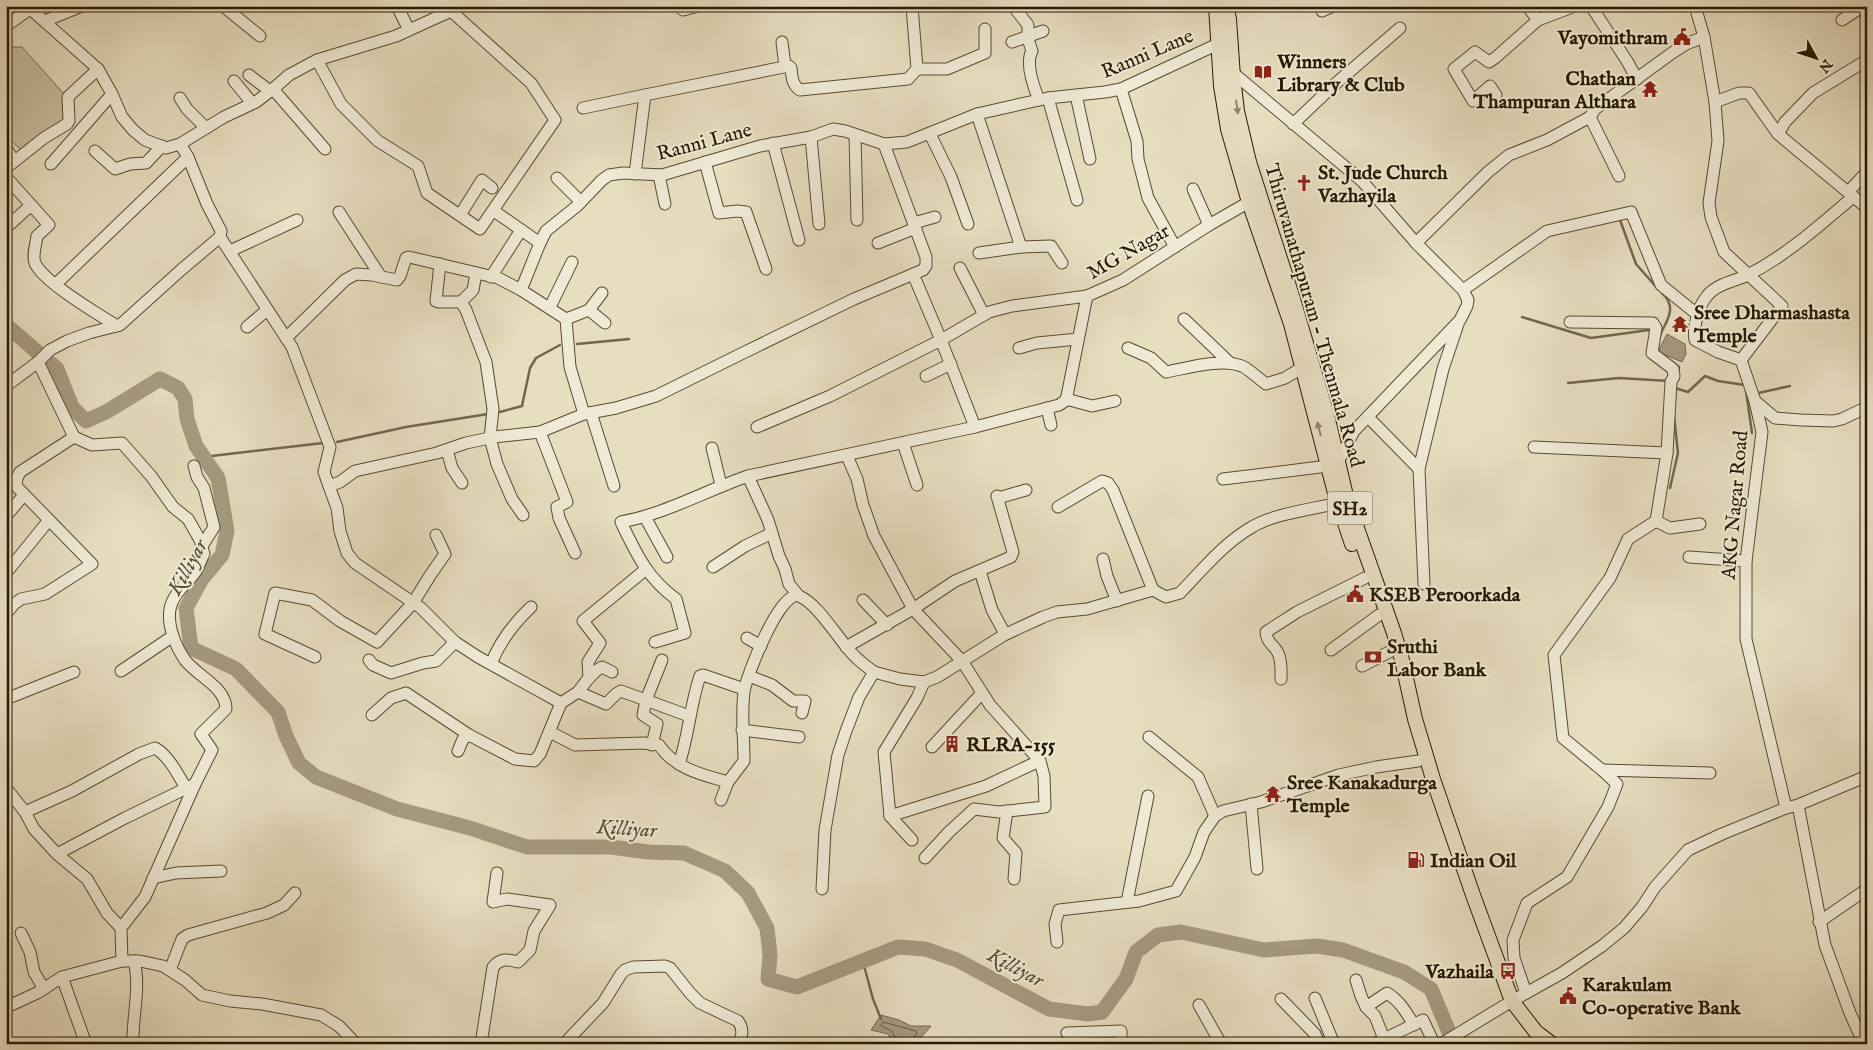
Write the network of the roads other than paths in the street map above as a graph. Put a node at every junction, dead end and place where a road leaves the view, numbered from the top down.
1 (82, 6) edge
2 (223, 6) edge
3 (396, 6) edge
4 (679, 6) edge
5 (698, 6) edge
6 (912, 6) edge
7 (1013, 6) edge
8 (1216, 6) edge
9 (1226, 6) edge
10 (1321, 6) edge
11 (1333, 6) edge
12 (1527, 6) edge
13 (1575, 6) edge
14 (1591, 6) edge
15 (1695, 6) edge
16 (1863, 6) edge
17 (28, 8) edge
18 (69, 9) edge
19 (455, 9) edge
20 (1538, 20) junction
21 (1842, 20) dead end
22 (44, 21) junction
23 (6, 26) edge
24 (1400, 28) dead end
25 (985, 29) dead end
26 (409, 30) junction
27 (1043, 31) dead end
28 (1028, 35) junction
29 (260, 36) dead end
30 (1704, 37) junction
31 (782, 42) dead end
32 (1012, 42) dead end
33 (1224, 42) junction
34 (317, 60) junction
35 (1867, 60) edge
36 (785, 66) junction
37 (98, 68) junction
38 (917, 69) junction
39 (1232, 72) junction
40 (249, 75) dead end
41 (1637, 79) junction
42 (234, 81) dead end
43 (1121, 89) junction
44 (271, 90) junction
45 (112, 94) junction
46 (645, 95) junction
47 (1076, 95) junction
48 (1496, 95) dead end
49 (180, 98) dead end
50 (1044, 99) junction
51 (1715, 102) junction
52 (252, 103) junction
53 (584, 108) dead end
54 (977, 114) junction
55 (1590, 117) junction
56 (1293, 124) junction
57 (206, 128) junction
58 (930, 134) junction
59 (1778, 134) junction
60 (855, 135) junction
61 (810, 137) junction
62 (42, 140) junction
63 (180, 144) junction
64 (773, 144) junction
65 (884, 144) junction
66 (162, 146) junction
67 (6, 148) edge
68 (325, 149) dead end
69 (95, 151) dead end
70 (60, 154) junction
71 (188, 157) junction
72 (1090, 159) dead end
73 (705, 162) junction
74 (10, 164) edge
75 (51, 164) dead end
76 (1867, 172) edge
77 (635, 174) junction
78 (659, 174) junction
79 (1619, 176) dead end
80 (6, 177) edge
81 (557, 178) dead end
82 (492, 188) dead end
83 (1193, 189) dead end
84 (1851, 195) junction
85 (1077, 200) dead end
86 (1254, 200) junction
87 (581, 202) junction
88 (665, 204) dead end
89 (31, 205) junction
90 (1867, 208) edge
91 (494, 211) junction
92 (339, 212) dead end
93 (460, 215) junction
94 (935, 217) dead end
95 (297, 220) dead end
96 (857, 220) dead end
97 (819, 224) dead end
98 (968, 224) dead end
99 (915, 225) junction
100 (1209, 225) junction
101 (6, 228) edge
102 (521, 230) junction
103 (220, 237) junction
104 (799, 240) dead end
105 (540, 243) junction
106 (878, 243) dead end
107 (1416, 243) junction
108 (1021, 247) junction
109 (1174, 247) junction
110 (230, 251) junction
111 (979, 253) dead end
112 (572, 262) dead end
113 (1062, 263) dead end
114 (440, 264) junction
115 (960, 268) dead end
116 (766, 269) dead end
117 (476, 273) junction
118 (913, 274) junction
119 (1747, 275) junction
120 (381, 277) junction
121 (491, 277) junction
122 (56, 284) junction
123 (521, 290) junction
124 (1463, 290) junction
125 (602, 293) dead end
126 (1088, 296) junction
127 (461, 302) junction
128 (550, 307) junction
129 (267, 310) junction
130 (590, 310) junction
131 (984, 315) junction
132 (1698, 315) junction
133 (566, 319) junction
134 (1184, 319) dead end
135 (1460, 320) junction
136 (605, 322) dead end
137 (1570, 322) dead end
138 (117, 326) junction
139 (247, 327) dead end
140 (286, 338) junction
141 (1078, 339) junction
142 (941, 340) junction
143 (1019, 348) dead end
144 (1128, 348) dead end
145 (1741, 360) junction
146 (38, 362) junction
147 (1230, 363) junction
148 (951, 364) junction
149 (1303, 366) junction
150 (926, 376) dead end
151 (6, 386) edge
152 (1067, 398) junction
153 (1114, 401) dead end
154 (1755, 401) junction
155 (1867, 407) edge
156 (1047, 408) junction
157 (587, 414) junction
158 (1368, 417) junction
159 (1051, 425) dead end
160 (756, 427) dead end
161 (975, 427) junction
162 (540, 432) junction
163 (74, 438) junction
164 (490, 438) junction
165 (903, 443) junction
166 (712, 448) dead end
167 (1534, 448) dead end
168 (447, 450) junction
169 (1667, 453) junction
170 (847, 456) junction
171 (1333, 464) junction
172 (194, 466) dead end
173 (1419, 469) junction
174 (748, 476) junction
175 (1223, 479) dead end
176 (462, 483) dead end
177 (721, 485) junction
178 (917, 485) dead end
179 (329, 486) junction
180 (614, 486) dead end
181 (1026, 490) dead end
182 (24, 495) junction
183 (1342, 501) junction
184 (1058, 507) dead end
185 (523, 515) dead end
186 (6, 516) edge
187 (645, 517) junction
188 (49, 520) junction
189 (1656, 521) junction
190 (1700, 524) dead end
191 (772, 533) junction
192 (436, 535) dead end
193 (202, 546) junction
194 (575, 553) dead end
195 (667, 557) dead end
196 (1689, 557) dead end
197 (1103, 559) dead end
198 (1746, 561) junction
199 (713, 567) dead end
200 (645, 570) junction
201 (980, 571) junction
202 (6, 573) edge
203 (1365, 578) junction
204 (1424, 584) dead end
205 (1153, 590) junction
206 (798, 596) junction
207 (863, 600) dead end
208 (1117, 601) junction
209 (413, 603) junction
210 (531, 607) dead end
211 (914, 609) junction
212 (6, 614) edge
213 (1379, 615) junction
214 (887, 624) junction
215 (1005, 634) junction
216 (173, 636) junction
217 (747, 638) dead end
218 (455, 642) junction
219 (655, 642) dead end
220 (761, 646) junction
221 (846, 647) junction
222 (1331, 650) dead end
223 (1391, 651) junction
224 (315, 656) dead end
225 (370, 660) dead end
226 (662, 660) dead end
227 (962, 662) junction
228 (491, 664) junction
229 (1362, 666) dead end
230 (121, 671) dead end
231 (74, 672) dead end
232 (612, 672) dead end
233 (874, 672) junction
234 (749, 676) junction
235 (589, 678) junction
236 (1281, 678) dead end
237 (924, 682) junction
238 (744, 689) junction
239 (578, 692) junction
240 (982, 693) junction
241 (6, 699) edge
242 (646, 700) junction
243 (562, 703) junction
244 (802, 713) dead end
245 (372, 715) dead end
246 (689, 716) junction
247 (742, 730) junction
248 (550, 732) junction
249 (469, 736) junction
250 (799, 737) dead end
251 (1149, 737) dead end
252 (652, 744) junction
253 (932, 747) dead end
254 (458, 751) dead end
255 (1039, 761) junction
256 (1418, 761) junction
257 (679, 764) junction
258 (1602, 770) junction
259 (1710, 773) dead end
260 (1867, 776) edge
261 (728, 782) junction
262 (190, 786) junction
263 (6, 788) edge
264 (1433, 794) junction
265 (1148, 796) dead end
266 (721, 800) dead end
267 (1251, 804) junction
268 (1798, 805) junction
269 (1786, 808) junction
270 (1007, 811) junction
271 (25, 812) junction
272 (890, 816) junction
273 (1215, 816) junction
274 (912, 840) dead end
275 (57, 854) junction
276 (925, 858) dead end
277 (1257, 869) dead end
278 (221, 871) dead end
279 (497, 873) dead end
280 (153, 878) junction
281 (1014, 879) dead end
282 (822, 889) dead end
283 (1867, 889) edge
284 (295, 893) dead end
285 (1127, 902) junction
286 (1819, 922) junction
287 (121, 928) junction
288 (21, 933) dead end
289 (1057, 942) dead end
290 (128, 961) junction
291 (170, 970) junction
292 (62, 977) junction
293 (1356, 980) dead end
294 (44, 989) junction
295 (1526, 993) junction
296 (1507, 995) junction
297 (1315, 998) dead end
298 (1281, 999) dead end
299 (6, 1004) edge
300 (1199, 1005) dead end
301 (1366, 1007) junction
302 (1414, 1024) junction
303 (1068, 1033) dead end
304 (1379, 1041) edge
305 (86, 1044) edge
306 (132, 1044) edge
307 (356, 1044) edge
308 (481, 1044) edge
309 (564, 1044) edge
310 (739, 1044) edge
311 (1121, 1044) edge
312 (1221, 1044) edge
313 (1319, 1044) edge
314 (1334, 1044) edge
315 (1432, 1044) edge
316 (1441, 1044) edge
317 (1552, 1044) edge
318 (1864, 1044) edge

1 - 18 street
2 - 29 street
3 - 26 street
4 - 5 street
6 - 38 street
7 - 28 street
8 - 33 main road, Thiruvanathapuram - Thenmala Road
9 - 33 main road, Thiruvanathapuram - Thenmala Road / SH2
10 - 11 street
12 - 20 street
13 - 20 street
14 - 41 street
15 - 30 street
16 - 21 street
17 - 22 street
17 - 23 street
18 - 22 street
19 - 26 street
19 - 91 street
20 - 48 street
22 - 37 street
24 - 56 street
25 - 38 street
26 - 34 street
27 - 28 street
28 - 32 street
28 - 50 street
30 - 41 street
30 - 51 street
31 - 36 street
33 - 39 main road, Thiruvanathapuram - Thenmala Road / SH2
33 - 43 street, Ranni Lane
33 - 86 main road, Thiruvanathapuram - Thenmala Road
34 - 44 street
34 - 93 street
35 - 59 street
36 - 38 street
36 - 46 street
37 - 45 street
37 - 62 street
39 - 56 street
39 -> 86 main road, Thiruvanathapuram - Thenmala Road / SH2
40 - 44 street
41 - 55 street
42 - 52 street
43 - 47 street, Ranni Lane
43 - 109 street
44 - 52 street
44 - 68 street
45 - 66 street
45 - 70 street
46 - 53 street
46 - 77 street
47 - 50 street, Ranni Lane
47 - 72 street
49 - 57 street
50 - 54 street, Ranni Lane
50 - 85 street
51 - 59 street
51 - 119 street
52 - 57 street
54 - 58 street, Ranni Lane
54 - 108 street
55 - 79 street
55 - 107 street
56 - 107 street
57 - 63 street
58 - 65 street, Ranni Lane
58 - 98 street
59 - 84 street
60 - 61 street, Ranni Lane
60 - 65 street, Ranni Lane
60 - 96 street
61 - 64 street, Ranni Lane
61 - 97 street
62 - 70 street
62 - 74 street
63 - 66 street
63 - 71 street
64 - 73 street, Ranni Lane
64 - 104 street
65 - 99 street
66 - 69 street
67 - 74 street
70 - 75 street
71 - 103 street
71 - 122 street
73 - 78 street, Ranni Lane
73 - 116 street
76 - 84 street
77 - 78 street, Ranni Lane
77 - 87 street, Ranni Lane
78 - 88 street
80 - 89 street
81 - 87 street
82 - 93 street
83 - 100 street
84 - 90 street
84 - 119 street
86 - 100 street, MG Nagar
86 - 149 main road, Thiruvanathapuram - Thenmala Road
86 - 171 main road, Thiruvanathapuram - Thenmala Road / SH2
87 - 105 street, Ranni Lane
89 - 101 street
89 - 122 street
91 - 93 street
91 - 102 street
92 - 120 street
94 - 99 street
95 - 110 street
99 - 106 street
99 - 118 street
100 - 109 street, MG Nagar
102 - 105 street
102 - 121 street
103 - 110 street
103 - 138 street
105 - 123 street, Ranni Lane
107 - 124 street
108 - 111 street
108 - 113 street
109 - 126 street, MG Nagar
110 - 129 street
112 - 128 street
114 - 117 street
114 - 120 street
114 - 127 street
115 - 131 street
117 - 121 street
117 - 127 street
118 - 142 street
118 - 157 street
119 - 132 street
119 - 145 street
120 - 140 street
121 - 123 street
122 - 138 street
123 - 128 street
124 - 132 street
124 - 135 street
125 - 130 street
126 - 131 street
126 - 141 street, MG Nagar
127 - 164 street
128 - 133 street
129 - 139 street
129 - 140 street
130 - 133 street
130 - 136 street
131 - 142 street
132 - 145 street
133 - 157 street
134 - 147 street
135 - 158 street
135 - 173 street
137 - 169 street
138 - 146 street
140 - 179 street
141 - 143 street
141 - 152 street, MG Nagar
142 - 148 street
142 - 160 street
144 - 147 street
145 - 154 street, AKG Nagar Road
146 - 151 street
146 - 163 street
147 - 149 street
148 - 150 street
148 - 161 street
171 -> 149 main road, Thiruvanathapuram - Thenmala Road
152 - 153 street
152 - 156 street
154 - 155 street
154 - 198 street, AKG Nagar Road
156 - 159 street
156 - 161 street
157 - 162 street
157 - 180 street
158 - 171 street
158 - 173 street
161 - 165 street
162 - 164 street
162 - 194 street
163 - 182 street
163 - 193 street
164 - 168 street
164 - 185 street
165 - 170 street
165 - 178 street
166 - 177 street
167 - 169 street
168 - 176 street
168 - 179 street
169 - 189 street
170 - 174 street
170 - 211 street
171 - 175 street
171 - 183 main road, Thiruvanathapuram - Thenmala Road / SH2
172 - 193 street
173 - 204 street
174 - 177 street
174 - 191 street
177 - 187 street
179 - 209 street
181 - 201 street
182 - 186 street
182 - 188 street
183 - 203 main road, Thiruvanathapuram - Thenmala Road
183 - 205 street
183 - 264 main road, Thiruvanathapuram - Thenmala Road / SH2
184 - 205 street
187 - 195 street
187 - 200 street
188 - 202 street
188 - 212 street
189 - 190 street
189 - 258 street
191 - 199 street
191 - 206 street
192 - 209 street
193 - 216 street
196 - 198 street
197 - 208 street
198 - 269 street, AKG Nagar Road
200 - 219 street
200 - 235 street
201 - 211 street
201 - 215 street
203 - 213 main road, Thiruvanathapuram - Thenmala Road
203 - 236 street
205 - 208 street
206 - 220 street
206 - 221 street
207 - 214 street
208 - 215 street
209 - 218 street
209 - 224 street
210 - 228 street
211 - 214 street
211 - 227 street
213 - 222 street
213 - 223 main road, Thiruvanathapuram - Thenmala Road
214 - 221 street
215 - 227 street
216 - 230 street
216 - 262 street
217 - 220 street
218 - 225 street
218 - 228 street
220 - 234 street
221 - 233 street
223 - 229 street
223 - 256 main road, Thiruvanathapuram - Thenmala Road
226 - 242 street
227 - 237 street
227 - 240 street
228 - 243 street
231 - 241 street
232 - 235 street
233 - 237 street
233 - 282 street
234 - 238 street
234 - 244 street
235 - 239 street
237 - 272 street
238 - 246 street
238 - 247 street
239 - 242 street
239 - 243 street
240 - 253 street
240 - 255 street
242 - 246 street
242 - 252 street
243 - 248 street
245 - 249 street
246 - 257 street
247 - 250 street
247 - 261 street
248 - 249 street
248 - 252 street
249 - 254 street
251 - 273 street
252 - 257 street
255 - 270 street
255 - 272 street
256 - 264 main road, Thiruvanathapuram - Thenmala Road
256 - 267 street
257 - 261 street
258 - 259 street
258 - 295 street
260 - 268 street
261 - 266 street
262 - 271 street
262 - 275 street
262 - 280 street
263 - 271 street
264 - 296 main road, Thiruvanathapuram - Thenmala Road / SH2
265 - 285 street
267 - 273 street
267 - 277 street
268 - 269 street
268 - 286 street
269 - 295 street
270 - 276 street
270 - 281 street
271 - 275 street
272 - 274 street
273 - 285 street
275 - 287 street
278 - 280 street
279 - 308 street
280 - 287 street
283 - 286 street
284 - 291 street
285 - 289 street
286 - 318 street
287 - 290 street
288 - 294 street
290 - 291 street
290 - 292 street
290 - 306 street
291 - 307 street
292 - 294 street
292 - 305 street
293 - 301 street
294 - 299 street
295 - 296 street
296 - 316 street
296 - 317 main road, Thiruvanathapuram - Thenmala Road / SH2
297 - 314 street
298 - 313 street
300 - 312 street
301 - 302 street
301 - 304 street
302 - 304 street
302 - 315 street
303 - 311 street
309 - 310 street

